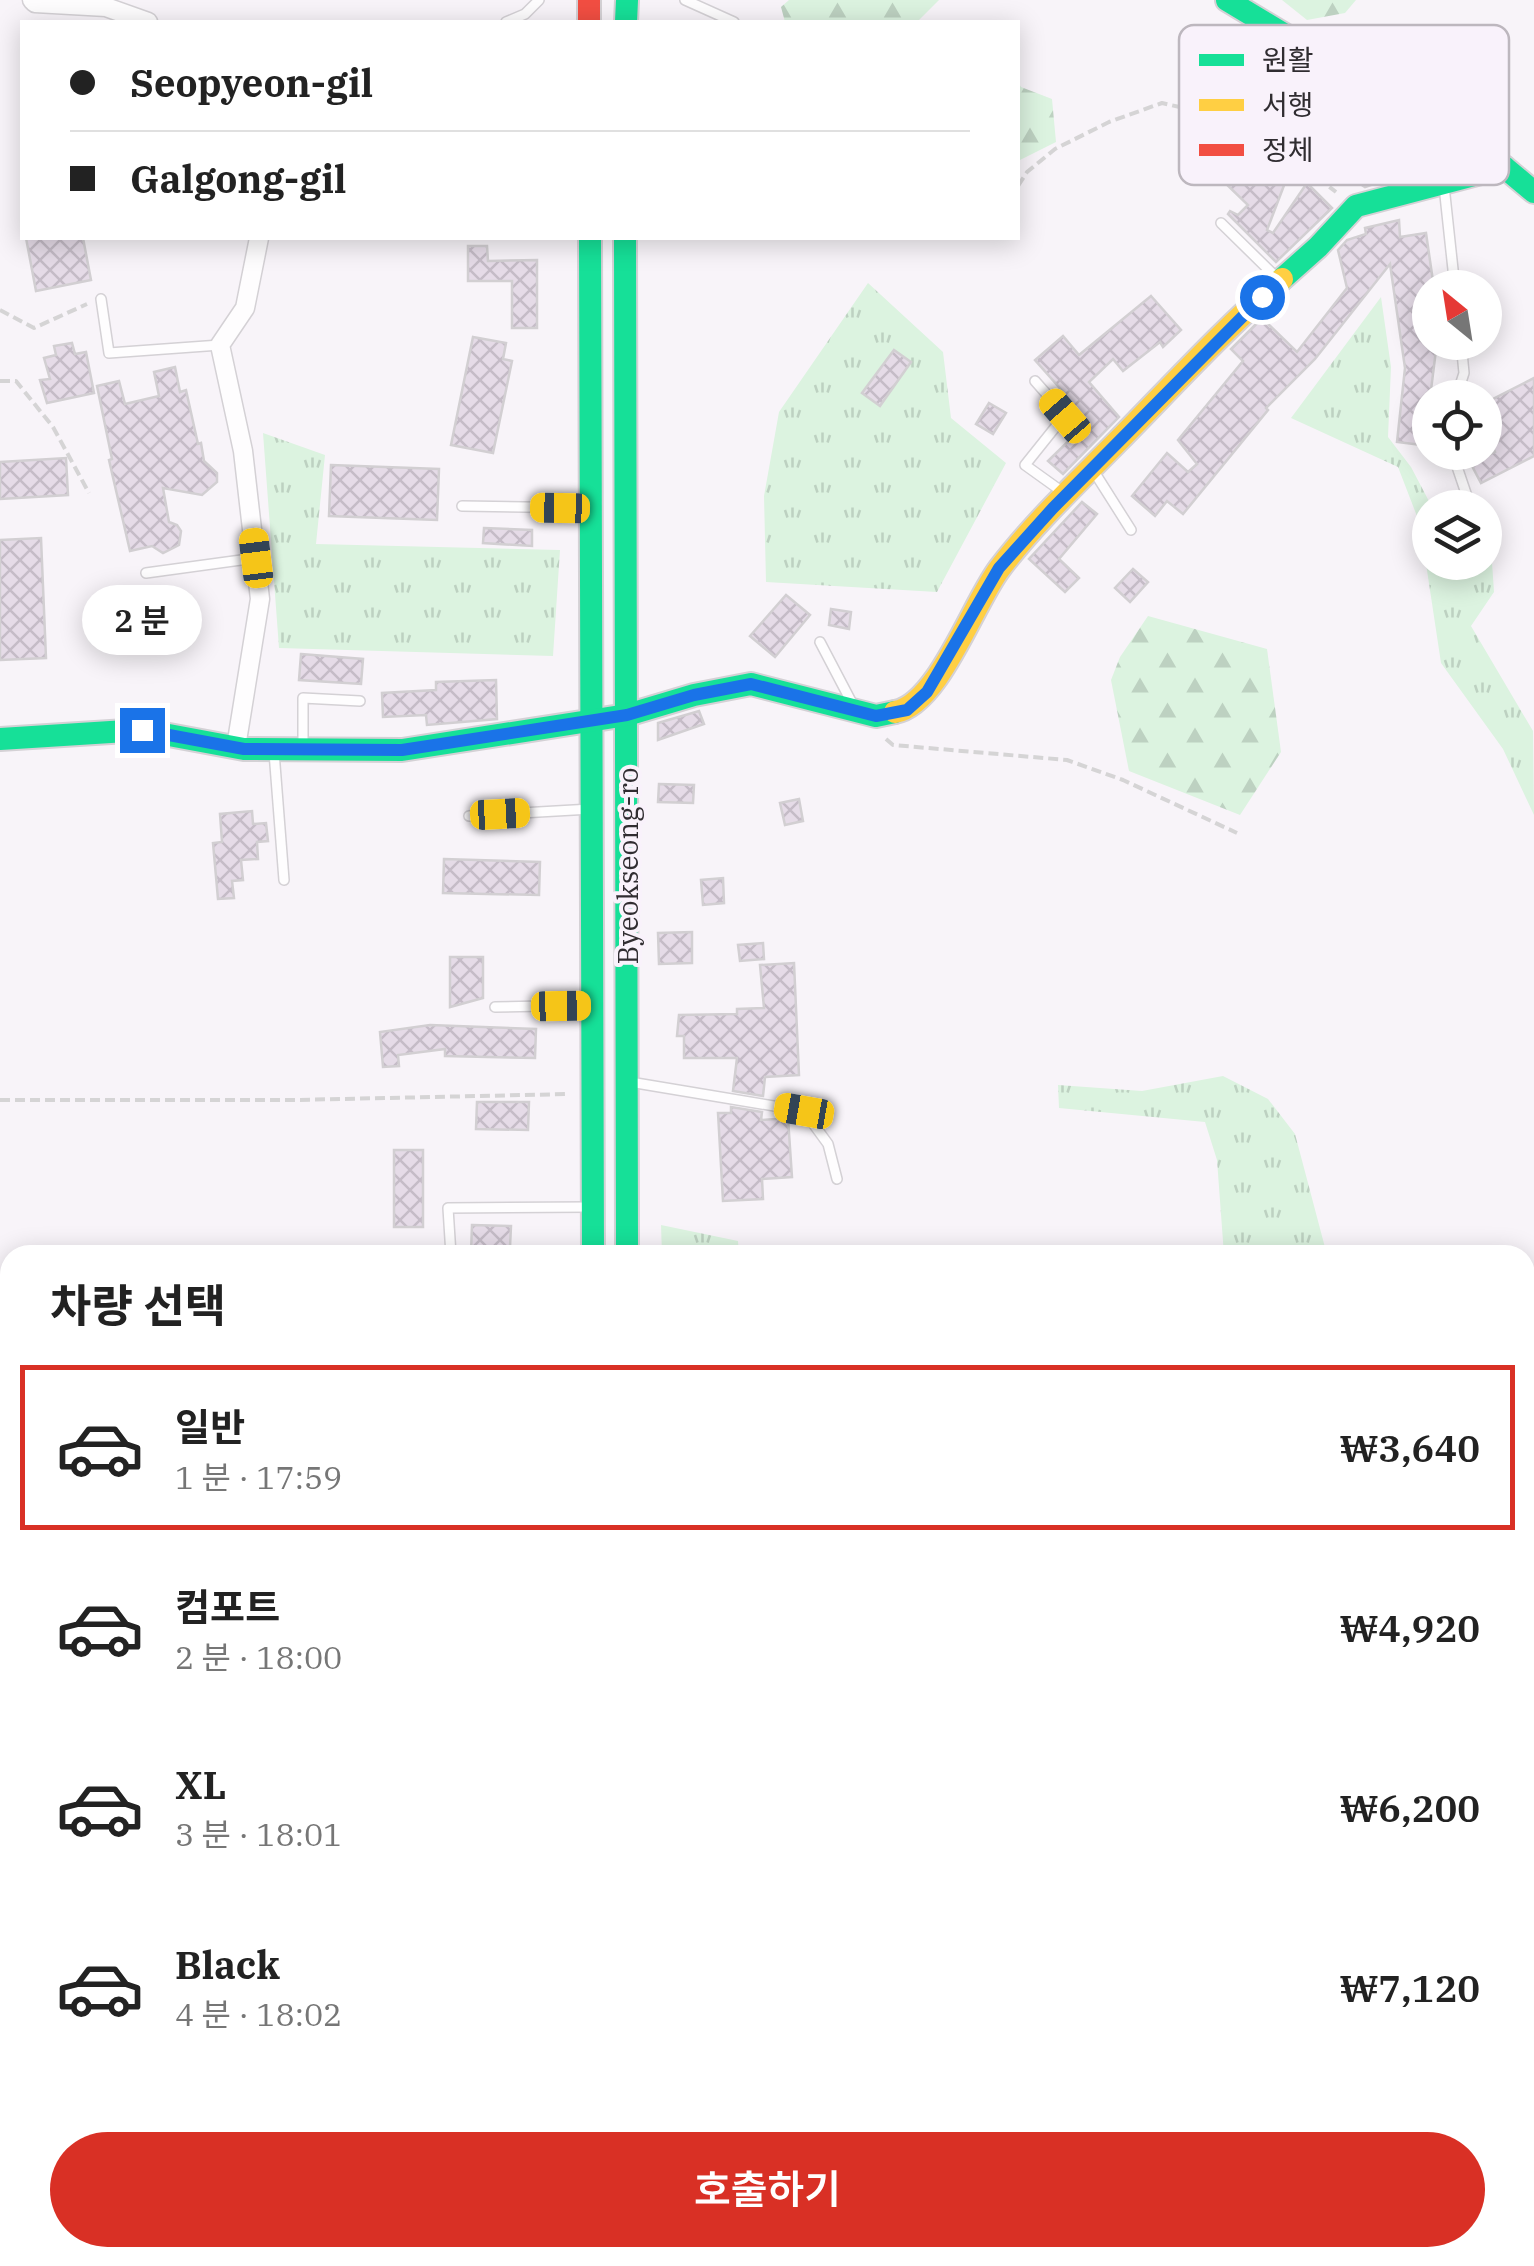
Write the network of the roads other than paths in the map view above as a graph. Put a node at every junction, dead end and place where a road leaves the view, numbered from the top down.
1 (32, 0) edge
2 (539, 0) edge
3 (685, 0) edge
4 (1227, 0) edge
5 (128, 6) edge
6 (511, 20) edge
7 (730, 20) edge
8 (1269, 25) edge
9 (1509, 170) edge
10 (1436, 185) edge
11 (1444, 185) edge
12 (1534, 192) edge
13 (1221, 223) dead end
14 (259, 240) edge
15 (590, 240) edge
16 (626, 240) edge
17 (1453, 270) edge
18 (1280, 280) junction
19 (101, 299) road end
20 (220, 346) junction
21 (1035, 381) dead end
22 (1092, 468) junction
23 (1066, 494) junction
24 (462, 506) dead end
25 (592, 508) junction
26 (1130, 530) dead end
27 (256, 558) junction
28 (146, 573) dead end
29 (820, 642) dead end
30 (360, 701) dead end
31 (856, 712) junction
32 (627, 715) junction
33 (594, 720) junction
34 (0, 739) edge
35 (236, 747) junction
36 (274, 749) junction
37 (303, 749) junction
38 (594, 809) junction
39 (468, 816) dead end
40 (284, 880) dead end
41 (594, 1006) junction
42 (495, 1007) dead end
43 (627, 1082) junction
44 (838, 1179) dead end
45 (593, 1207) junction
46 (450, 1245) edge
47 (593, 1245) edge
48 (627, 1245) edge

1 - 5 street
2 - 6 lane
3 - 7 lane
4 - 8 street
9 - 12 street
10 - 18 street
11 - 17 lane
13 - 18 lane
14 - 20 street
15 - 25 street, Byeokseong-ro
16 - 32 street, Byeokseong-ro
18 - 22 street
19 - 20 lane
20 - 27 street
21 - 23 lane
22 - 23 street
22 - 26 lane
23 - 31 street
24 - 25 lane
25 - 33 street, Byeokseong-ro
27 - 28 lane
27 - 35 street
29 - 31 lane
30 - 37 lane
31 - 32 street
32 - 33 street
32 - 43 street, Byeokseong-ro
33 - 37 street
33 - 38 street, Byeokseong-ro
34 - 35 street
35 - 36 street
36 - 37 street
36 - 40 lane
38 - 39 lane
38 - 41 street, Byeokseong-ro
41 - 42 lane
41 - 45 street, Byeokseong-ro
43 - 44 lane
43 - 48 street, Byeokseong-ro
45 - 46 lane
45 - 47 street, Byeokseong-ro

